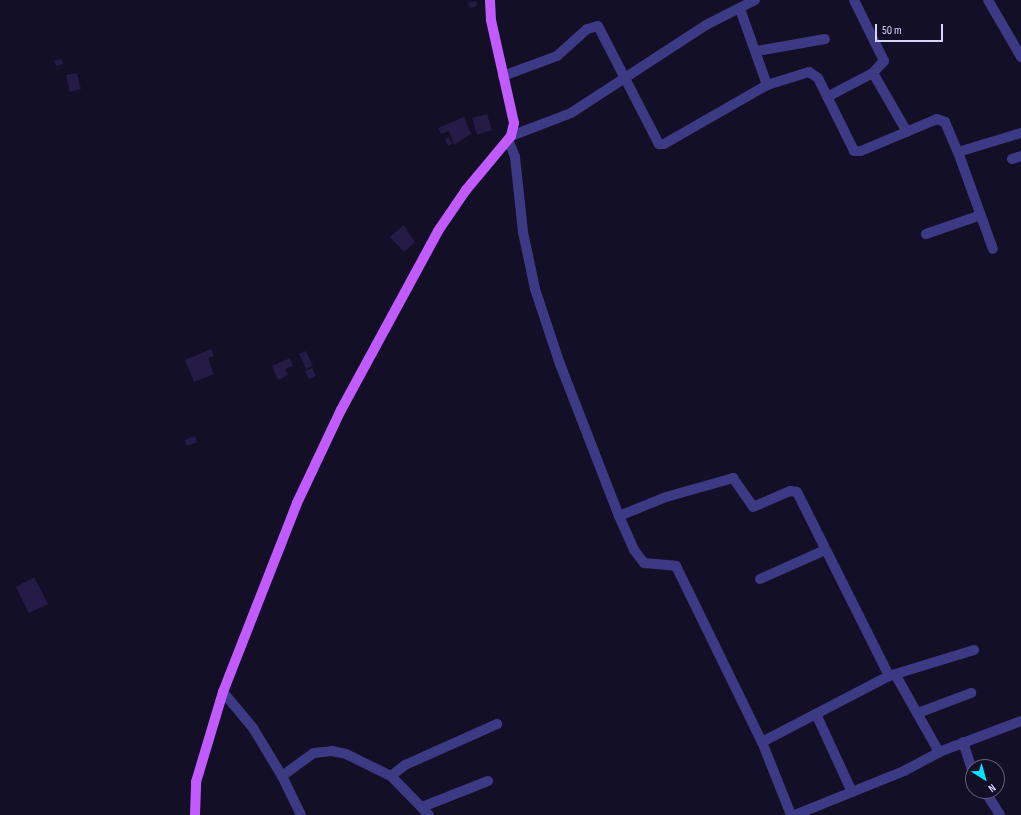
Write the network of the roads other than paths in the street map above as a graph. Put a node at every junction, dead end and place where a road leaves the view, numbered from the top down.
1 (490, 0) edge
2 (755, 0) edge
3 (854, 0) edge
4 (988, 0) edge
5 (740, 9) junction
6 (826, 39) dead end
7 (757, 51) junction
8 (1021, 57) edge
9 (873, 73) junction
10 (504, 76) junction
11 (626, 78) junction
12 (767, 85) junction
13 (827, 97) junction
14 (907, 132) junction
15 (1021, 133) edge
16 (510, 139) junction
17 (958, 152) junction
18 (981, 215) junction
19 (926, 234) dead end
20 (993, 249) dead end
21 (619, 516) junction
22 (826, 550) junction
23 (760, 579) dead end
24 (974, 650) dead end
25 (892, 675) junction
26 (223, 692) junction
27 (971, 693) dead end
28 (918, 712) junction
29 (816, 714) junction
30 (1021, 721) edge
31 (497, 724) dead end
32 (762, 742) junction
33 (963, 742) junction
34 (940, 752) junction
35 (969, 759) edge
36 (282, 776) junction
37 (391, 776) junction
38 (488, 782) dead end
39 (852, 792) junction
40 (990, 799) edge
41 (422, 807) junction
42 (195, 815) edge
43 (301, 815) edge
44 (429, 815) edge
45 (791, 815) edge
46 (795, 815) edge
47 (1000, 815) edge

1 - 10 main road
2 - 5 street
3 - 9 street
4 - 8 street
5 - 7 street
5 - 11 street
6 - 7 street
7 - 12 street
9 - 13 street
9 - 14 street
10 - 11 street
10 - 16 main road
11 - 12 street
11 - 16 street
12 - 13 street
13 - 14 street
14 - 17 street
15 - 17 street
16 - 21 street
16 - 26 main road
17 - 18 street
18 - 19 street
18 - 20 street
21 - 22 street
21 - 32 street
22 - 23 street
22 - 25 street
24 - 25 street
25 - 28 street
25 - 29 street
26 - 36 street
26 - 42 main road
27 - 28 street
28 - 34 street
29 - 32 street
29 - 39 street
30 - 33 street
31 - 37 street
32 - 45 street
33 - 34 street
33 - 35 street
34 - 39 street
36 - 37 street
36 - 43 street
37 - 41 street
38 - 41 street
39 - 46 street
40 - 47 street
41 - 44 street

